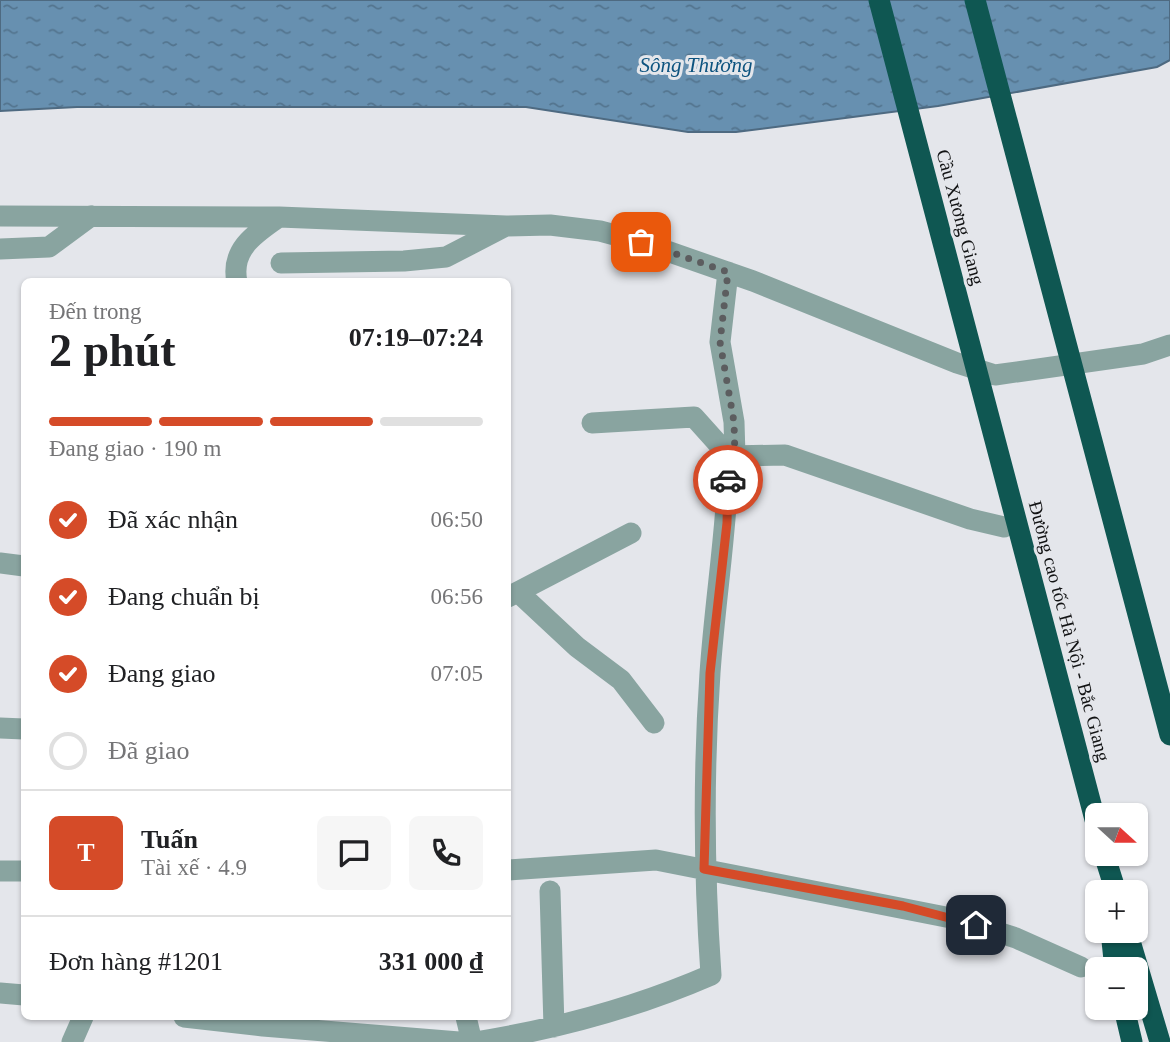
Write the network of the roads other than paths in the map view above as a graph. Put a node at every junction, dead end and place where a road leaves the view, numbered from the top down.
1 (879, 0) edge
2 (975, 0) edge
3 (0, 216) edge
4 (91, 216) junction
5 (279, 217) junction
6 (506, 226) junction
7 (0, 249) edge
8 (281, 263) dead end
9 (728, 272) junction
10 (236, 278) edge
11 (1170, 345) edge
12 (592, 423) dead end
13 (998, 446) joint
14 (732, 456) junction
15 (1004, 527) dead end
16 (631, 533) dead end
17 (0, 563) edge
18 (21, 566) edge
19 (513, 594) edge
20 (654, 723) dead end
21 (0, 727) edge
22 (21, 729) edge
23 (1170, 735) edge
24 (1091, 803) edge
25 (704, 869) junction
26 (0, 870) edge
27 (511, 870) edge
28 (21, 871) edge
29 (550, 891) dead end
30 (1131, 943) edge
31 (1081, 967) dead end
32 (0, 993) edge
33 (21, 995) edge
34 (82, 1020) edge
35 (198, 1020) edge
36 (467, 1020) edge
37 (1127, 1020) edge
38 (554, 1027) junction
39 (264, 1034) edge
40 (72, 1042) edge
41 (459, 1042) edge
42 (474, 1042) edge
43 (1132, 1042) edge
44 (1160, 1042) edge

1 - 13 highway, Cầu Xương Giang
2 - 23 highway
3 - 4 street
4 - 5 street
4 - 7 street
5 - 6 street
5 - 10 street
6 - 8 street
6 - 9 street
9 - 11 street
9 - 14 street
12 - 14 street
13 - 24 highway, Đường cao tốc Hà Nội - Bắc Giang
14 - 15 street
14 - 25 street
16 - 19 street
17 - 18 street
19 - 20 street
21 - 22 street
25 - 27 street
25 - 31 street
25 - 38 street
26 - 28 street
29 - 38 street
30 - 44 highway
32 - 33 street
34 - 40 street
35 - 39 street
36 - 42 street
37 - 43 highway
38 - 42 street
39 - 41 street

